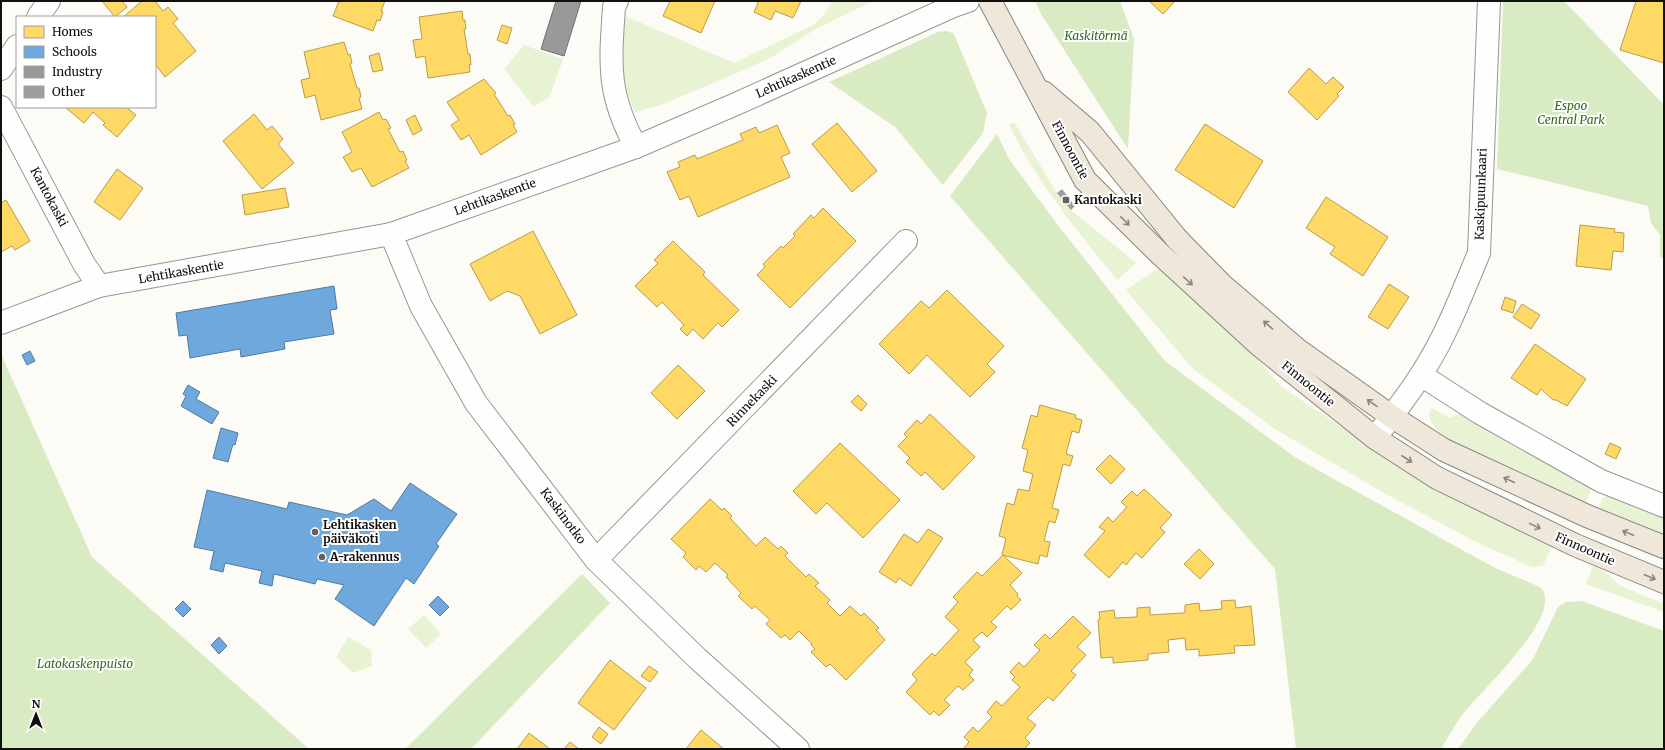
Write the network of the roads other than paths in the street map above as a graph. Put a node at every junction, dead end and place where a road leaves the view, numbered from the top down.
1 (50, 1) edge
2 (617, 1) edge
3 (968, 1) edge
4 (990, 1) edge
5 (1489, 1) edge
6 (39, 16) edge
7 (16, 47) edge
8 (1, 69) edge
9 (1035, 85) junction
10 (1, 107) edge
11 (636, 147) junction
12 (391, 234) junction
13 (906, 241) dead end
14 (99, 286) junction
15 (1, 323) edge
16 (1421, 375) junction
17 (1391, 416) junction
18 (1375, 438) junction
19 (1664, 506) edge
20 (1664, 547) edge
21 (596, 560) junction
22 (1664, 582) edge
23 (798, 749) edge

1 - 6 street
2 - 11 street
3 - 11 street, Lehtikaskentie
4 - 9 main road, Finnoontie
5 - 16 street, Kaskipuunkaari
7 - 8 street
17 -> 9 main road, Finnoontie
9 -> 18 main road, Finnoontie
10 - 14 street, Kantokaski
11 - 12 street, Lehtikaskentie
12 - 14 street, Lehtikaskentie
12 - 21 street, Kaskinotko
13 - 21 street, Rinnekaski
14 - 15 street, Lehtikaskentie
16 - 17 street, Kaskipuunkaari
16 - 19 street
17 - 18 street, Kaskipuunkaari
20 -> 17 main road, Finnoontie
18 -> 22 main road, Finnoontie
21 - 23 street, Kaskinotko

